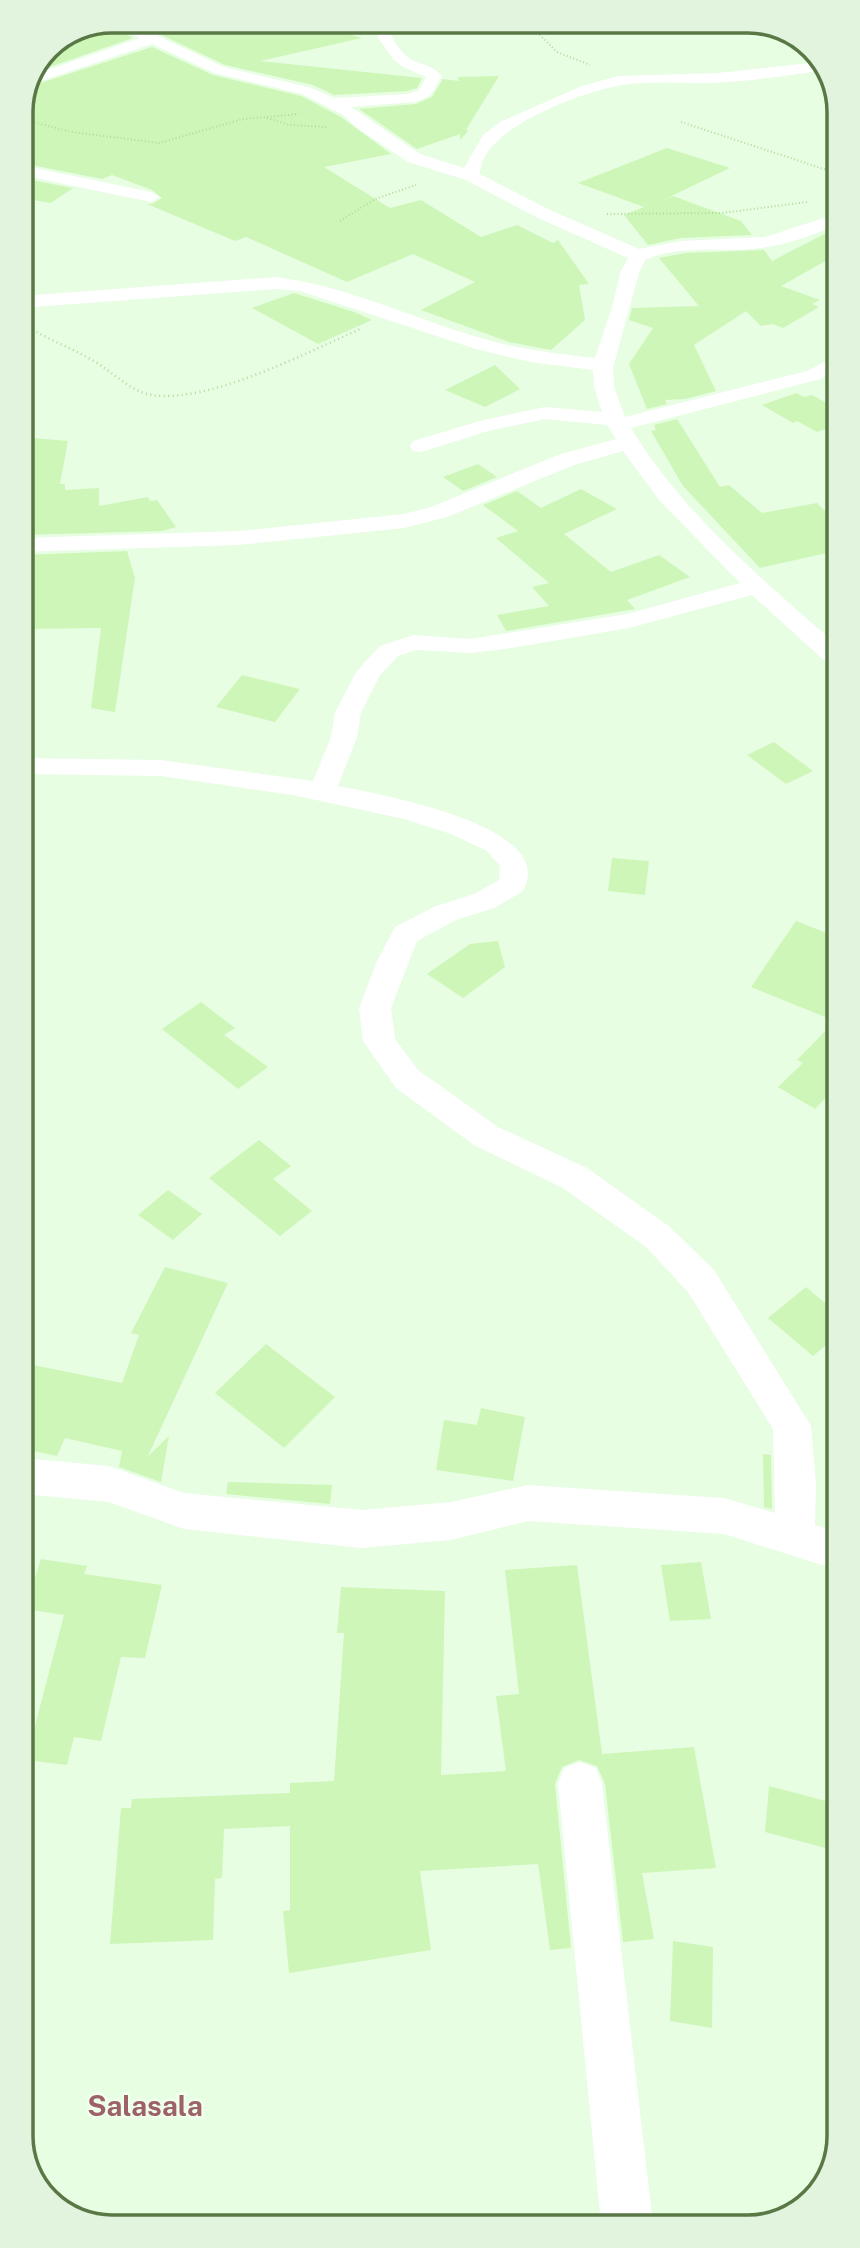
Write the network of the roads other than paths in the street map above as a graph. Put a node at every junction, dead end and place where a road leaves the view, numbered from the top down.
1 (140, 33) edge
2 (382, 33) edge
3 (152, 39) junction
4 (812, 67) edge
5 (41, 77) edge
6 (334, 103) junction
7 (33, 172) edge
8 (472, 176) junction
9 (151, 197) dead end
10 (827, 223) edge
11 (639, 256) junction
12 (33, 301) edge
13 (603, 365) junction
14 (827, 367) edge
15 (814, 375) junction
16 (827, 381) edge
17 (619, 429) junction
18 (421, 446) dead end
19 (33, 545) edge
20 (757, 586) junction
21 (827, 650) edge
22 (33, 766) edge
23 (322, 792) junction
24 (33, 1477) edge
25 (795, 1538) junction
26 (827, 1548) edge
27 (580, 1784) dead end
28 (626, 2215) edge

1 - 3 street
2 - 6 street
3 - 5 street
3 - 6 street
4 - 8 street
6 - 8 street
7 - 9 street
8 - 11 street
10 - 11 street
11 - 13 street
12 - 13 street
13 - 17 street
14 - 15 street
15 - 16 street
15 - 17 street
17 - 18 street
17 - 19 street
17 - 20 street
20 - 21 street
20 - 23 street
22 - 23 street
23 - 25 street
24 - 25 street
25 - 26 street
27 - 28 street

